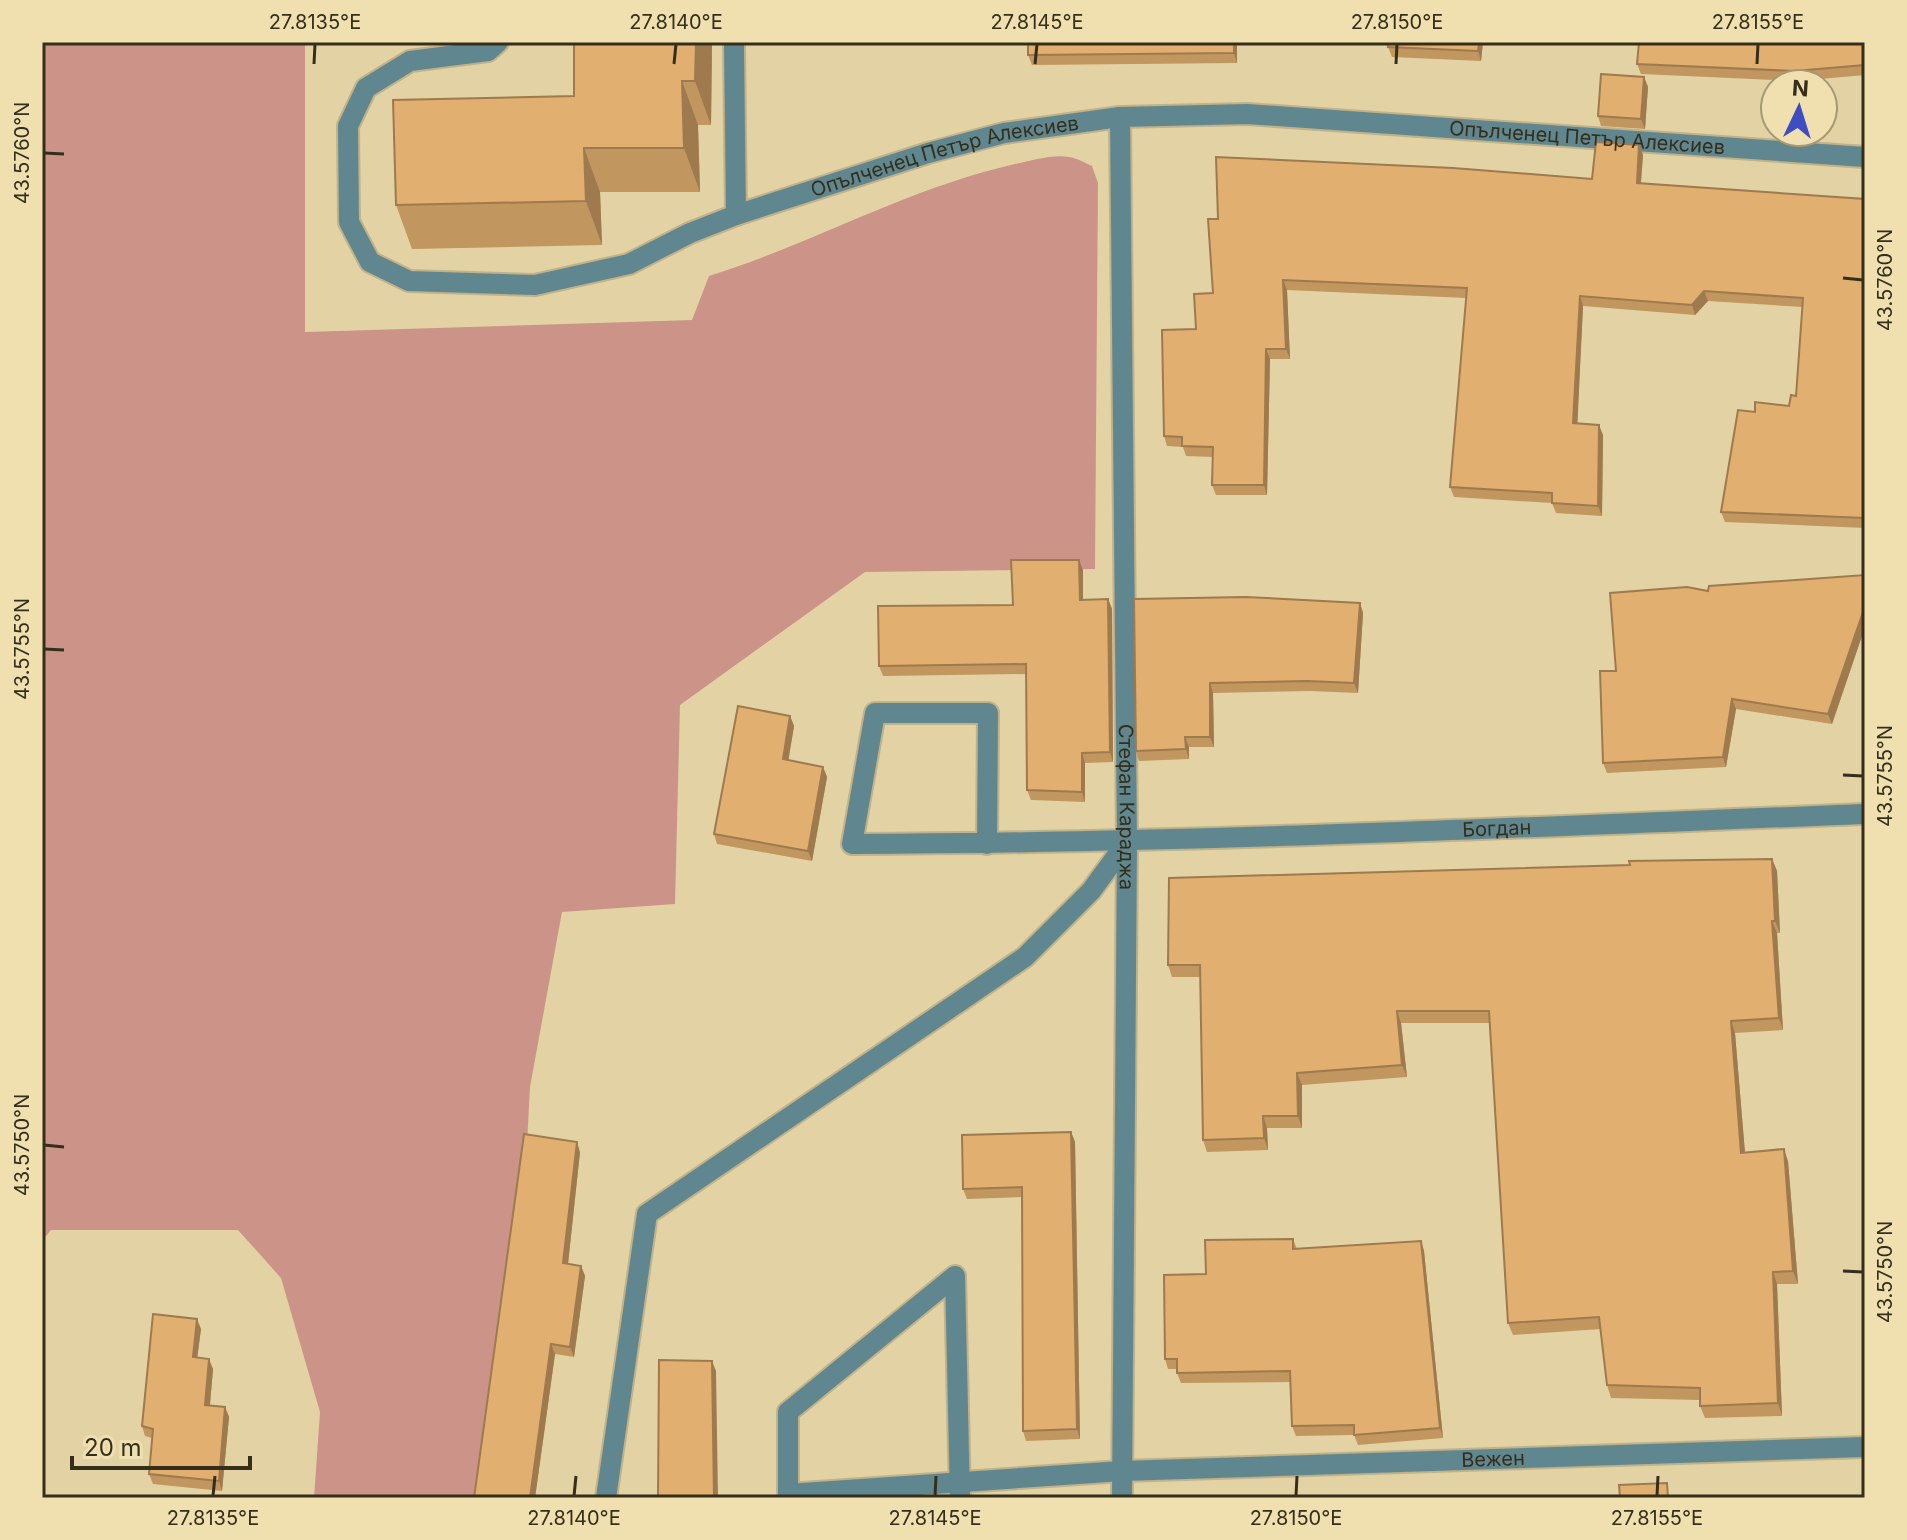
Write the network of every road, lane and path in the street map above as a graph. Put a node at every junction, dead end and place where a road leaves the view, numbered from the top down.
1 (498, 42) edge
2 (734, 46) dead end
3 (1120, 117) junction
4 (1865, 157) edge
5 (736, 215) junction
6 (1865, 814) edge
7 (1127, 842) junction
8 (987, 844) junction
9 (1865, 1447) edge
10 (1122, 1471) junction
11 (960, 1490) edge
12 (788, 1496) edge
13 (606, 1498) edge
14 (1122, 1498) edge

1 - 5 street, Опълченец Петър Алексиев
2 - 5 street
3 - 4 street, Опълченец Петър Алексиев
3 - 5 street, Опълченец Петър Алексиев
3 - 7 street, Стефан Караджа
6 - 7 street, Богдан
7 - 8 street, Богдан
7 - 10 street, Стефан Караджа
7 - 13 street
8 - 8 street, Богдан
9 - 10 street, Вежен
10 - 11 street, Вежен
10 - 14 street, Стефан Караджа
11 - 12 street, Вежен
11 - 12 street

